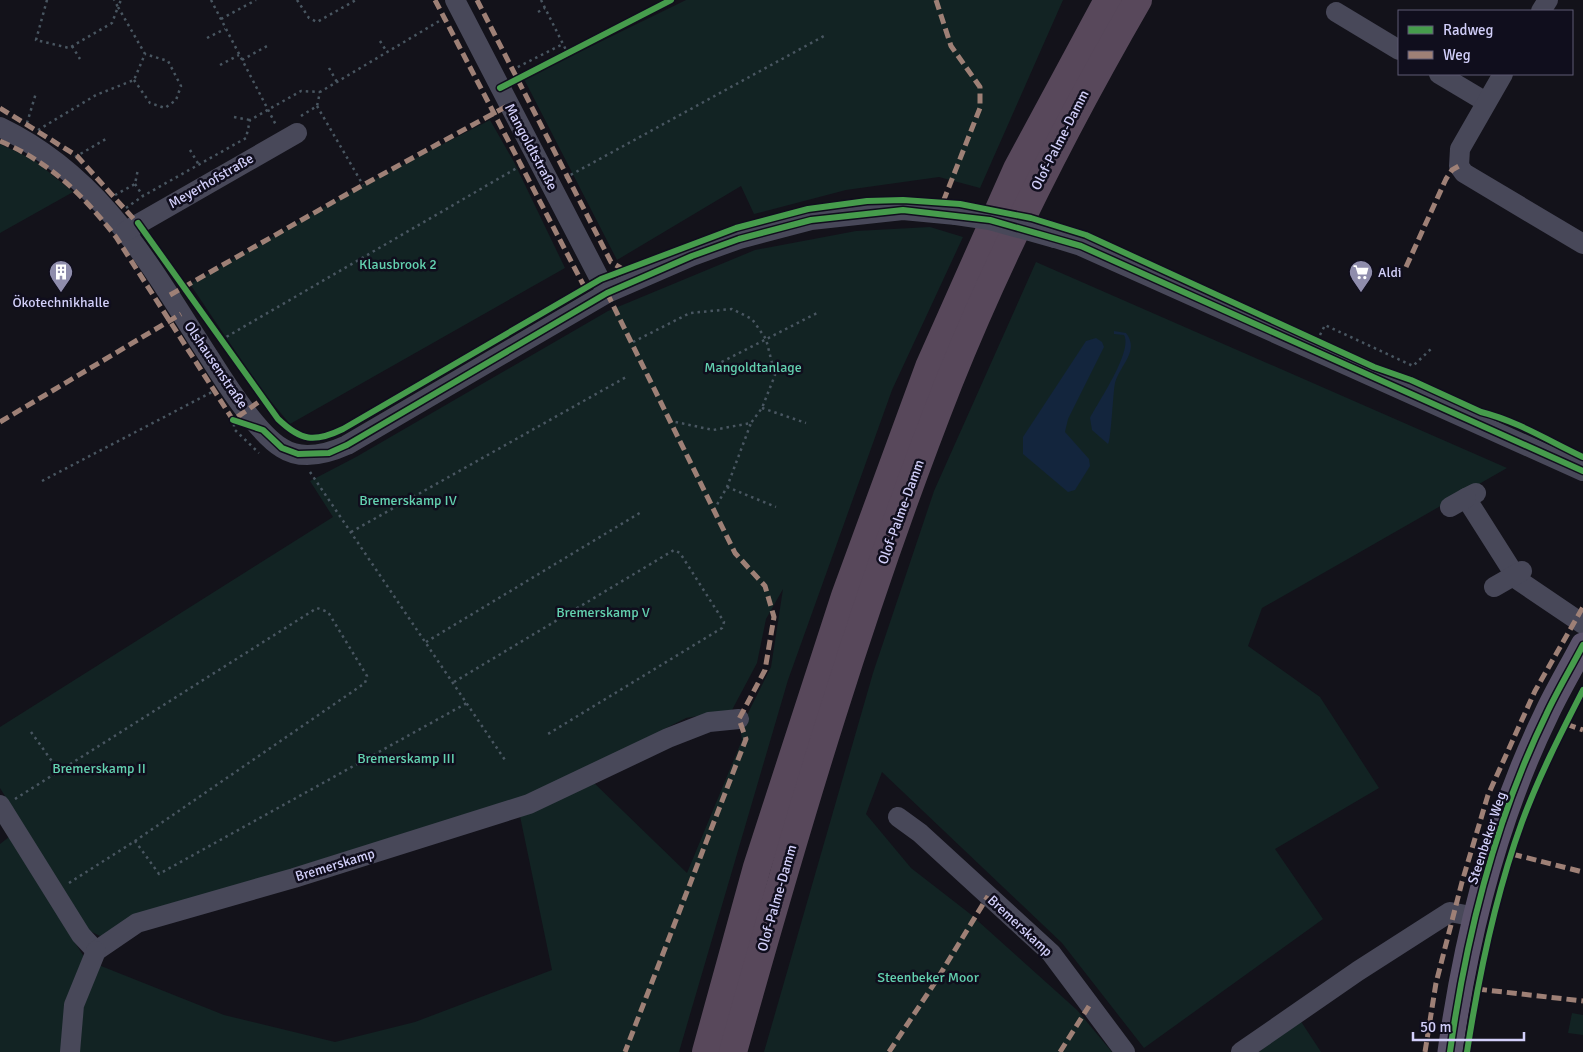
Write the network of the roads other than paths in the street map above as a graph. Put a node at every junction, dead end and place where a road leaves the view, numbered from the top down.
1 (1108, 0) edge
2 (1138, 0) edge
3 (457, 4) edge
4 (1336, 12) dead end
5 (1398, 49) edge
6 (1441, 75) edge
7 (1502, 75) edge
8 (1486, 102) junction
9 (0, 127) edge
10 (290, 136) road end
11 (126, 231) junction
12 (1583, 244) edge
13 (607, 293) junction
14 (1583, 471) edge
15 (1464, 500) dead end
16 (1518, 573) junction
17 (1494, 587) dead end
18 (1583, 624) edge
19 (1583, 644) edge
20 (739, 719) dead end
21 (1, 806) edge
22 (898, 817) dead end
23 (1476, 917) junction
24 (96, 951) junction
25 (70, 1052) edge
26 (706, 1052) edge
27 (733, 1052) edge
28 (1125, 1052) edge
29 (1241, 1052) edge
30 (1450, 1052) edge

1 - 26 highway, Olof-Palme-Damm
2 - 27 highway, Olof-Palme-Damm
3 - 13 street, Mangoldtstraße
4 - 5 street
6 - 8 street
7 - 8 street
8 - 12 street
9 - 11 street, Olshausenstraße
10 - 11 street, Meyerhofstraße
11 - 13 street, Olshausenstraße
13 - 14 street, Olshausenstraße, bridge
15 - 16 street
16 - 17 street
16 - 18 street
19 - 23 main road, Steenbeker Weg
20 - 24 street, Bremerskamp
21 - 24 street
22 - 28 street, Bremerskamp
23 - 29 street
23 - 30 main road, Steenbeker Weg
24 - 25 street

